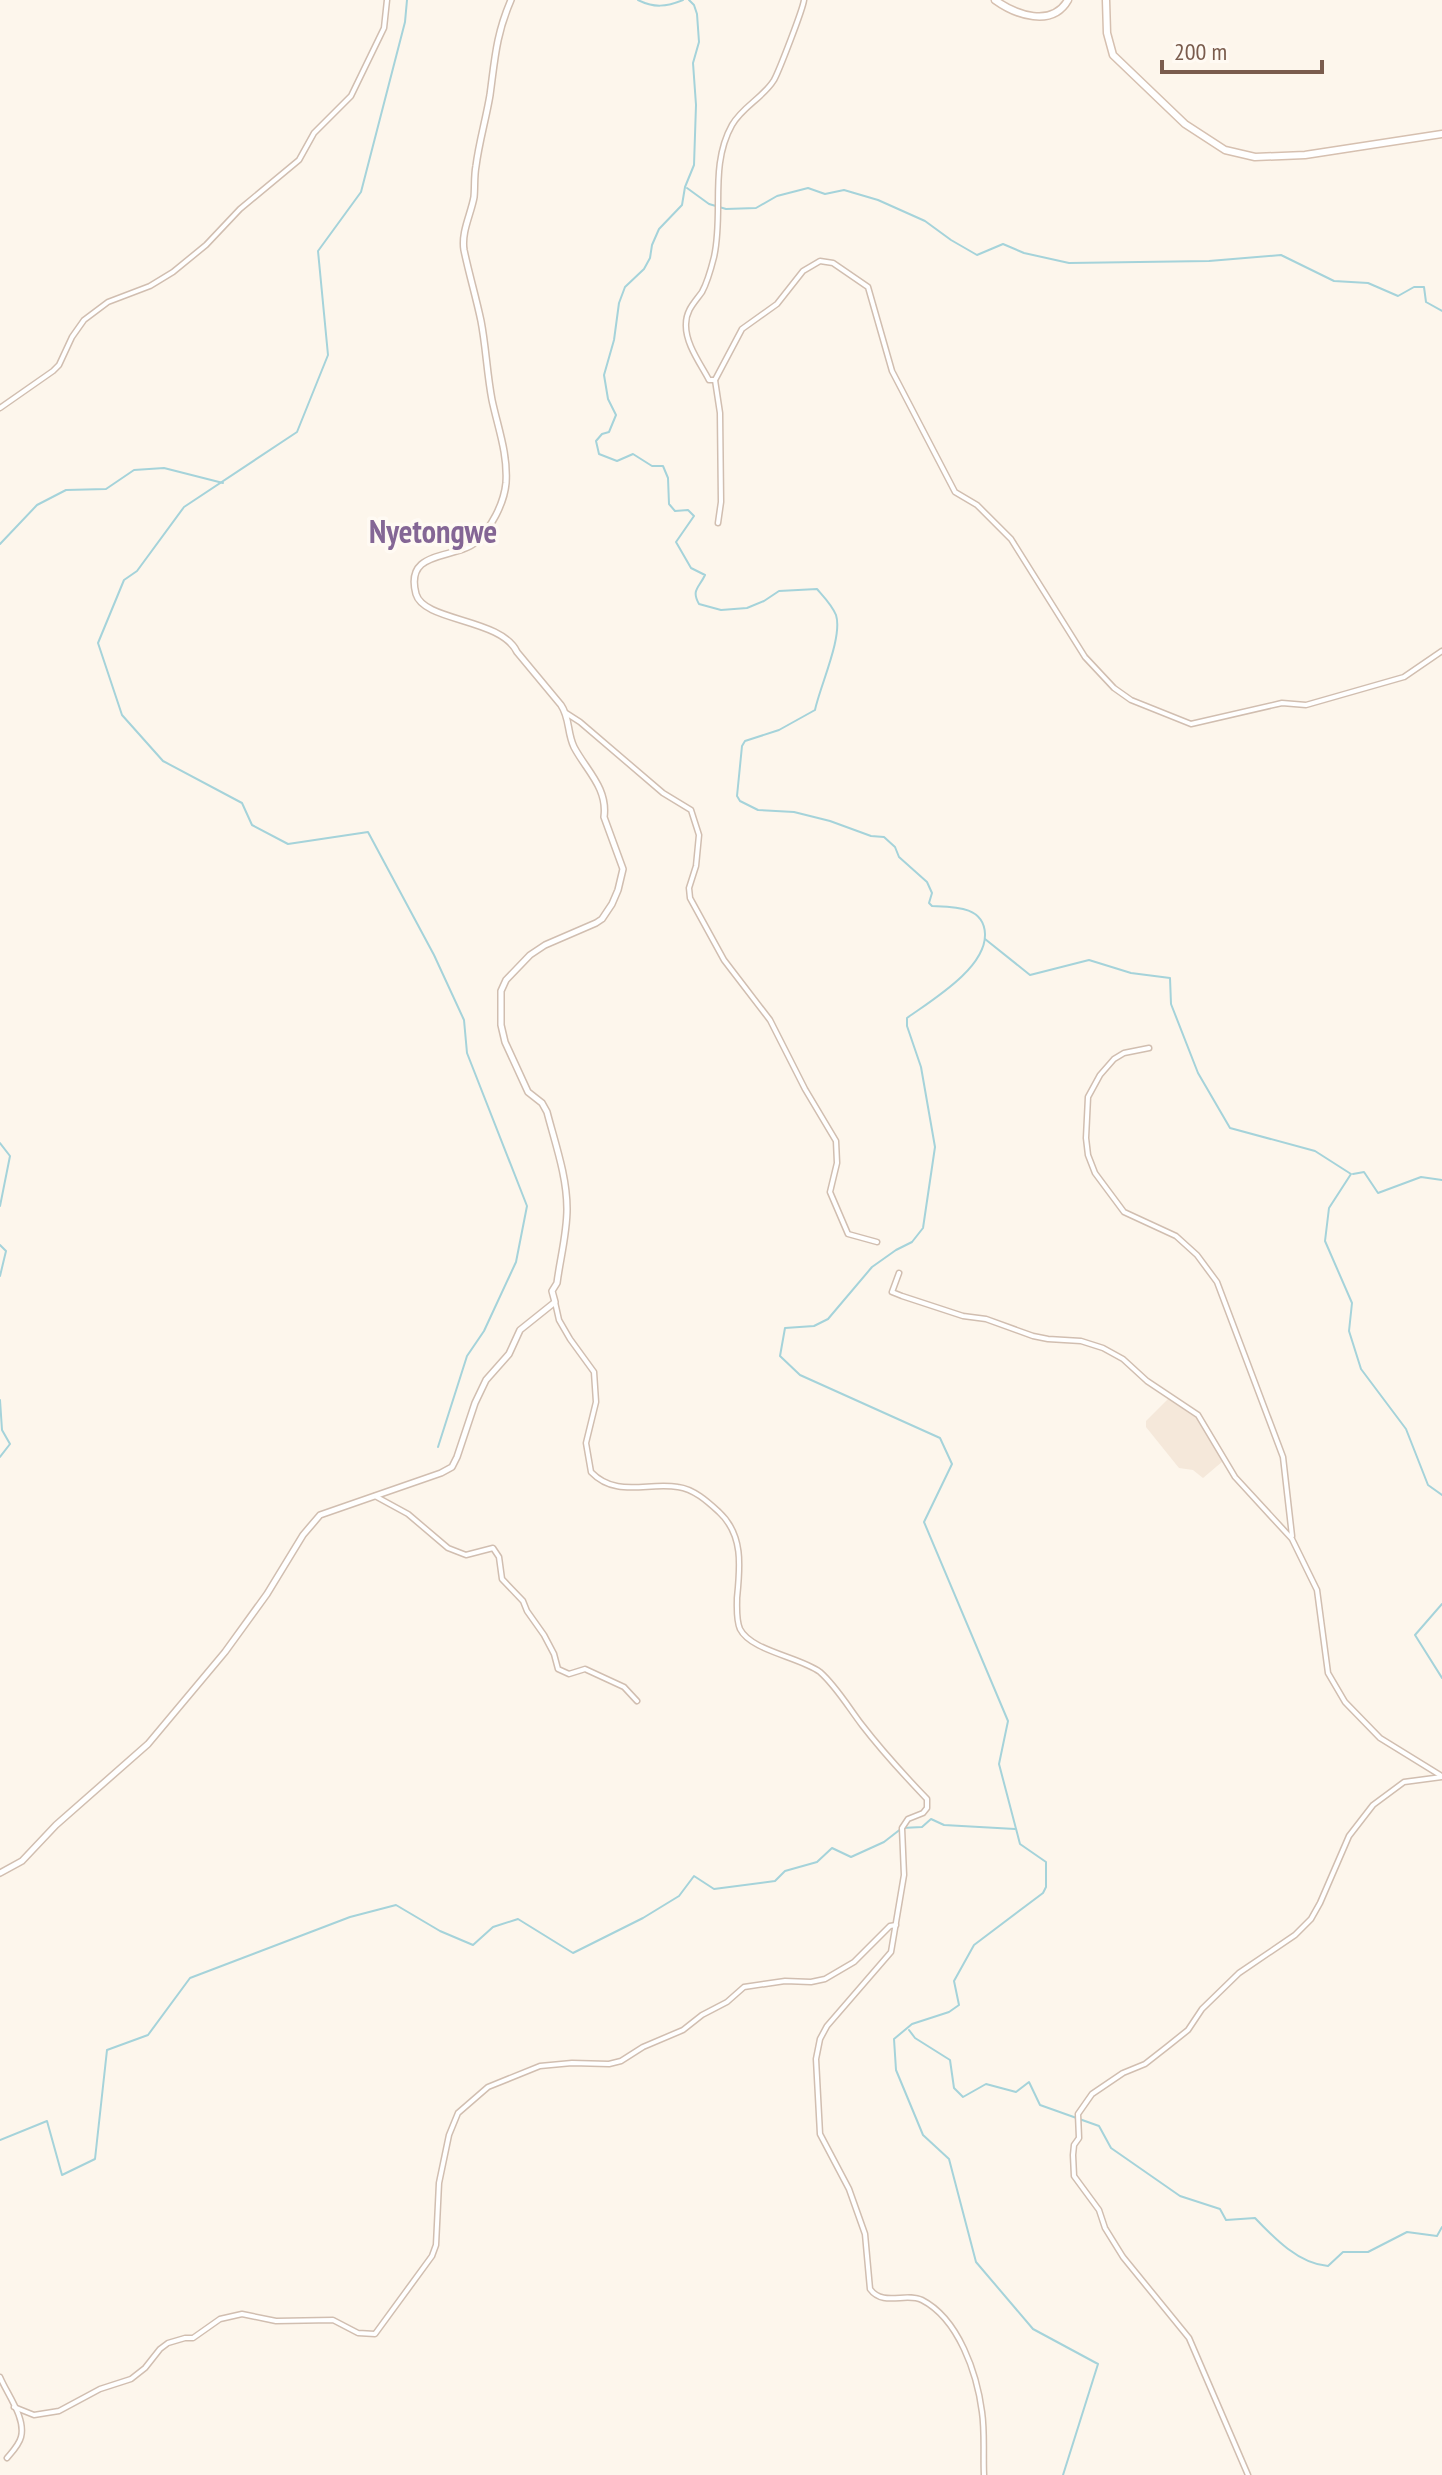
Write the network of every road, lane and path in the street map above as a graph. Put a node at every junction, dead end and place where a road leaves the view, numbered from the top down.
1 (387, 0) edge
2 (511, 0) edge
3 (804, 0) edge
4 (995, 0) edge
5 (1068, 0) edge
6 (1106, 0) edge
7 (1442, 134) edge
8 (715, 380) junction
9 (0, 408) edge
10 (718, 523) dead end
11 (1442, 651) edge
12 (566, 713) junction
13 (1149, 1048) dead end
14 (877, 1242) dead end
15 (899, 1273) dead end
16 (555, 1302) junction
17 (375, 1496) junction
18 (1292, 1539) junction
19 (637, 1701) dead end
20 (1442, 1777) edge
21 (0, 1873) edge
22 (896, 1925) junction
23 (0, 2377) edge
24 (14, 2407) junction
25 (7, 2458) dead end
26 (984, 2475) edge
27 (1248, 2475) edge

1 - 9 street
2 - 12 street
3 - 8 street
4 - 5 main road
6 - 7 main road
8 - 10 street
8 - 11 street
12 - 14 street
12 - 16 street
13 - 18 street
15 - 18 street
16 - 17 street
16 - 22 street
17 - 19 street
17 - 21 street
18 - 20 street
20 - 27 street
22 - 24 street
22 - 26 street
23 - 24 street
24 - 25 street

